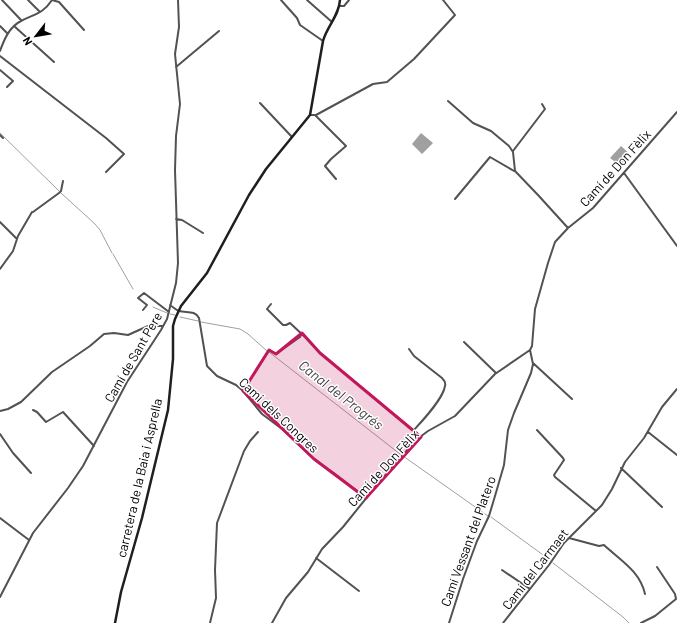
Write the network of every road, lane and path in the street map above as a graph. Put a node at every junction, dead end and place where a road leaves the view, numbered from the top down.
1 (2, 0) edge
2 (28, 0) edge
3 (52, 0) edge
4 (178, 0) edge
5 (281, 0) edge
6 (307, 0) edge
7 (340, 0) edge
8 (349, 0) edge
9 (443, 0) edge
10 (340, 6) junction
11 (40, 12) junction
12 (21, 20) junction
13 (332, 22) junction
14 (0, 26) edge
15 (14, 26) junction
16 (84, 30) dead end
17 (220, 31) dead end
18 (8, 33) junction
19 (323, 41) junction
20 (0, 51) edge
21 (0, 56) edge
22 (54, 62) dead end
23 (176, 67) junction
24 (0, 70) edge
25 (7, 87) dead end
26 (448, 101) dead end
27 (260, 103) dead end
28 (542, 104) dead end
29 (677, 112) edge
30 (310, 115) junction
31 (315, 115) junction
32 (0, 135) edge
33 (2, 138) dead end
34 (292, 138) junction
35 (513, 151) junction
36 (514, 171) junction
37 (106, 172) dead end
38 (624, 173) junction
39 (336, 179) dead end
40 (63, 181) dead end
41 (455, 199) dead end
42 (176, 219) junction
43 (0, 222) edge
44 (568, 228) junction
45 (203, 233) dead end
46 (17, 239) junction
47 (677, 246) edge
48 (0, 269) edge
49 (270, 304) dead end
50 (170, 306) junction
51 (143, 310) dead end
52 (178, 310) junction
53 (169, 312) junction
54 (163, 326) junction
55 (302, 334) junction
56 (464, 342) dead end
57 (409, 350) dead end
58 (530, 350) junction
59 (532, 362) junction
60 (496, 373) junction
61 (677, 389) edge
62 (242, 391) junction
63 (572, 399) dead end
64 (33, 410) dead end
65 (0, 411) edge
66 (414, 430) junction
67 (537, 430) dead end
68 (258, 432) dead end
69 (648, 432) junction
70 (0, 434) edge
71 (421, 437) junction
72 (94, 446) junction
73 (677, 455) edge
74 (621, 468) junction
75 (31, 474) dead end
76 (366, 498) junction
77 (662, 507) dead end
78 (596, 511) junction
79 (0, 518) edge
80 (569, 538) junction
81 (29, 540) junction
82 (316, 558) junction
83 (657, 567) dead end
84 (502, 570) dead end
85 (530, 589) junction
86 (359, 591) dead end
87 (645, 594) dead end
88 (0, 597) edge
89 (115, 623) edge
90 (210, 623) edge
91 (272, 623) edge
92 (449, 623) edge
93 (503, 623) edge
94 (641, 623) edge

1 - 12 street
2 - 11 street
3 - 11 street
3 - 16 street
4 - 23 street, Camí de Sant Pere
5 - 19 street
6 - 13 street
7 - 10 main road, carretera de la Baia i Asprella
8 - 10 street
9 - 31 street
10 - 13 main road, carretera de la Baia i Asprella
11 - 12 street
12 - 15 street
13 - 19 main road, carretera de la Baia i Asprella
14 - 18 street
15 - 18 street
15 - 22 street
17 - 23 street
18 - 20 street
19 - 30 main road, carretera de la Baia i Asprella
21 - 37 street
23 - 42 street, Camí de Sant Pere
24 - 25 street
26 - 35 street
27 - 34 street
28 - 35 street
29 - 38 street, Camí de Don Fèlix
30 - 31 street
30 - 34 main road, carretera de la Baia i Asprella
31 - 39 street
32 - 33 street
34 - 52 main road, carretera de la Baia i Asprella
35 - 36 street
36 - 41 street
36 - 44 street
38 - 44 street, Camí de Don Fèlix
38 - 47 street
40 - 46 street
42 - 45 street
42 - 50 street, Camí de Sant Pere
43 - 46 street
44 - 58 street, Camí de Don Fèlix
46 - 48 street
49 - 55 street
50 - 52 street, Camí dels Congres
50 - 53 street, Camí de Sant Pere
51 - 53 street
52 - 62 street, Camí dels Congres
52 - 89 main road, carretera de la Baia i Asprella
53 - 54 street, Camí de Sant Pere
54 - 65 street
54 - 72 street, Camí de Sant Pere
55 - 62 street
55 - 66 street
56 - 60 street
57 - 66 street
58 - 59 street, Camí Vessant del Platero
58 - 60 street, Camí de Don Fèlix
59 - 63 street
59 - 92 street, Camí Vessant del Platero
60 - 71 street, Camí de Don Fèlix
61 - 69 street, Camí del Carmaet
62 - 76 street, Camí dels Congres
64 - 72 street
66 - 71 street
67 - 78 street
68 - 90 street
69 - 73 street
69 - 74 street, Camí del Carmaet
70 - 75 street
71 - 76 street, Camí de Don Fèlix
72 - 81 street, Camí de Sant Pere
74 - 77 street
74 - 78 street, Camí del Carmaet
76 - 82 street, Camí de Don Fèlix
78 - 80 street, Camí del Carmaet
79 - 81 street
80 - 85 street, Camí del Carmaet
80 - 87 street
81 - 88 street, Camí de Sant Pere
82 - 86 street
82 - 91 street, Camí de Don Fèlix
83 - 94 street
84 - 85 street
85 - 93 street, Camí del Carmaet

